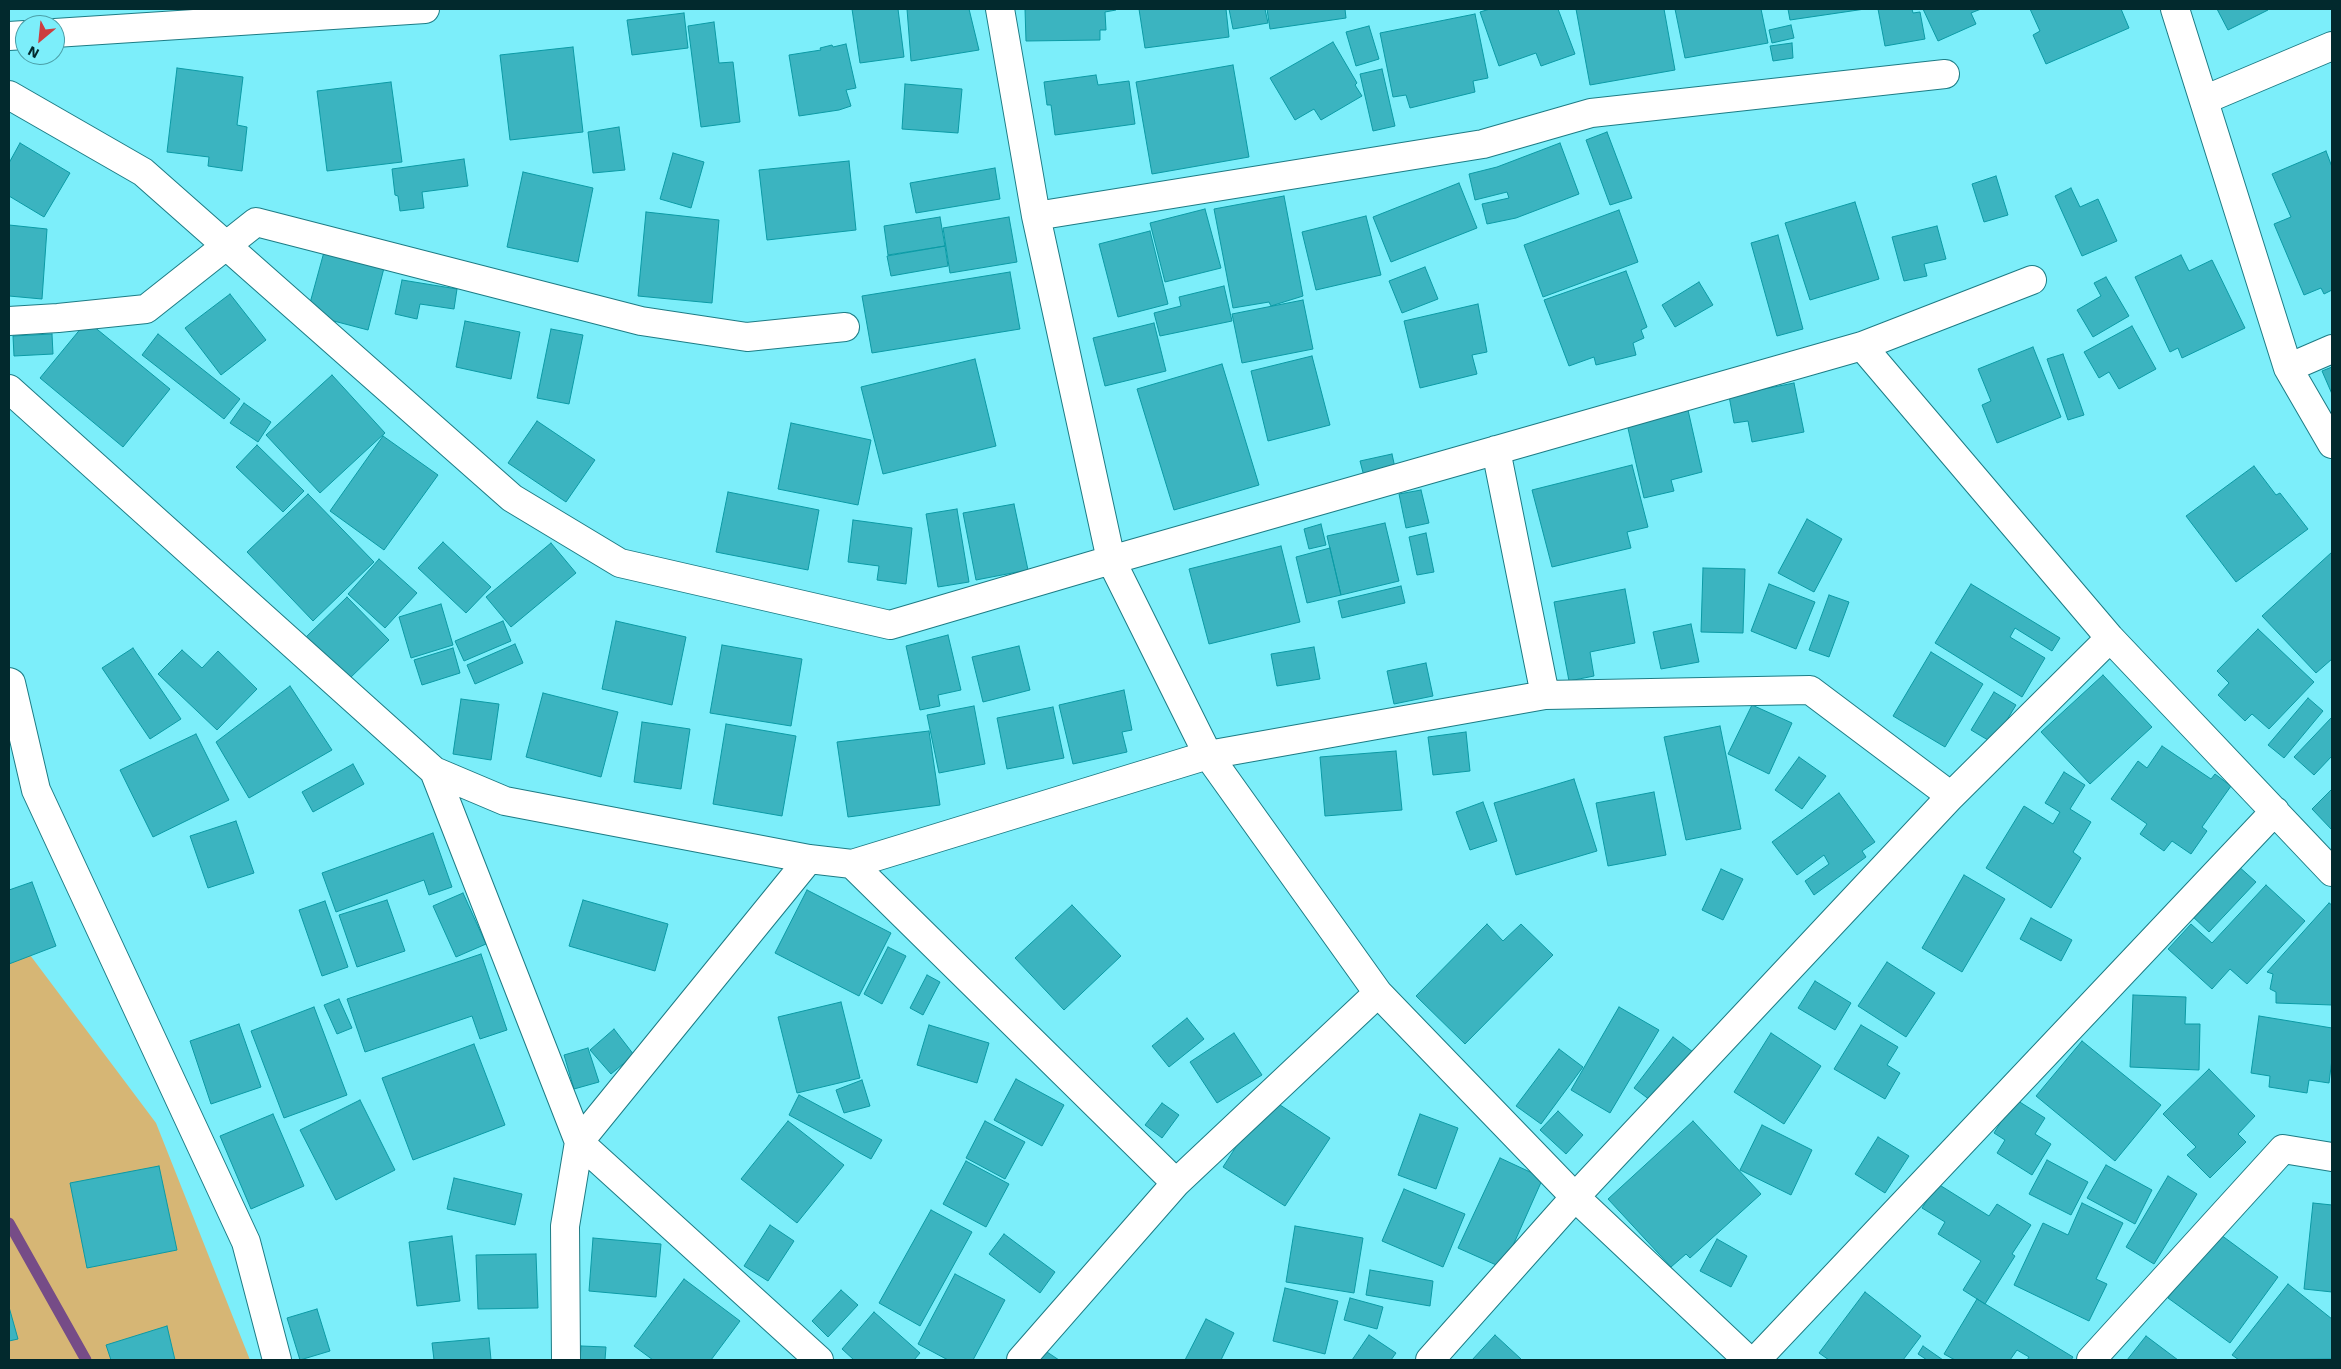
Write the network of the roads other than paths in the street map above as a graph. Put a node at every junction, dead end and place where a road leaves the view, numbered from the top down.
1 (425, 9) edge
2 (1000, 9) edge
3 (2175, 9) edge
4 (65, 32) edge
5 (2332, 46) edge
6 (1945, 74) dead end
7 (9, 95) edge
8 (2204, 100) junction
9 (1036, 216) junction
10 (224, 246) junction
11 (2032, 280) dead end
12 (9, 321) edge
13 (845, 327) dead end
14 (1862, 346) junction
15 (2332, 349) edge
16 (2288, 368) junction
17 (9, 389) edge
18 (2332, 444) edge
19 (1496, 450) junction
20 (1111, 560) junction
21 (2110, 638) junction
22 (9, 682) edge
23 (1545, 694) junction
24 (1208, 755) junction
25 (434, 771) junction
26 (1951, 796) junction
27 (2276, 811) junction
28 (809, 858) junction
29 (852, 864) junction
30 (2332, 872) edge
31 (1378, 993) junction
32 (579, 1142) junction
33 (2332, 1157) edge
34 (1176, 1184) junction
35 (1575, 1197) junction
36 (277, 1360) edge
37 (566, 1360) edge
38 (819, 1360) edge
39 (1021, 1360) edge
40 (1430, 1360) edge
41 (1748, 1360) edge
42 (1756, 1360) edge
43 (2091, 1360) edge

1 - 4 street
2 - 9 street
3 - 8 street
5 - 8 street
6 - 9 street
7 - 10 street
8 - 16 street
9 - 20 street
10 - 12 street
10 - 13 street
10 - 20 street
11 - 14 street
14 - 19 street
14 - 21 street
15 - 16 street
16 - 18 street
17 - 25 street
19 - 20 street
19 - 23 street
20 - 24 street
21 - 26 street
21 - 27 street
22 - 36 street
23 - 24 street
23 - 26 street
24 - 29 street
24 - 31 street
25 - 28 street
25 - 32 street
26 - 35 street
27 - 30 street
27 - 42 street
28 - 29 street
28 - 32 street
29 - 34 street
31 - 34 street
31 - 35 street
32 - 37 street
32 - 38 street
33 - 43 street
34 - 39 street
35 - 40 street
35 - 41 street

